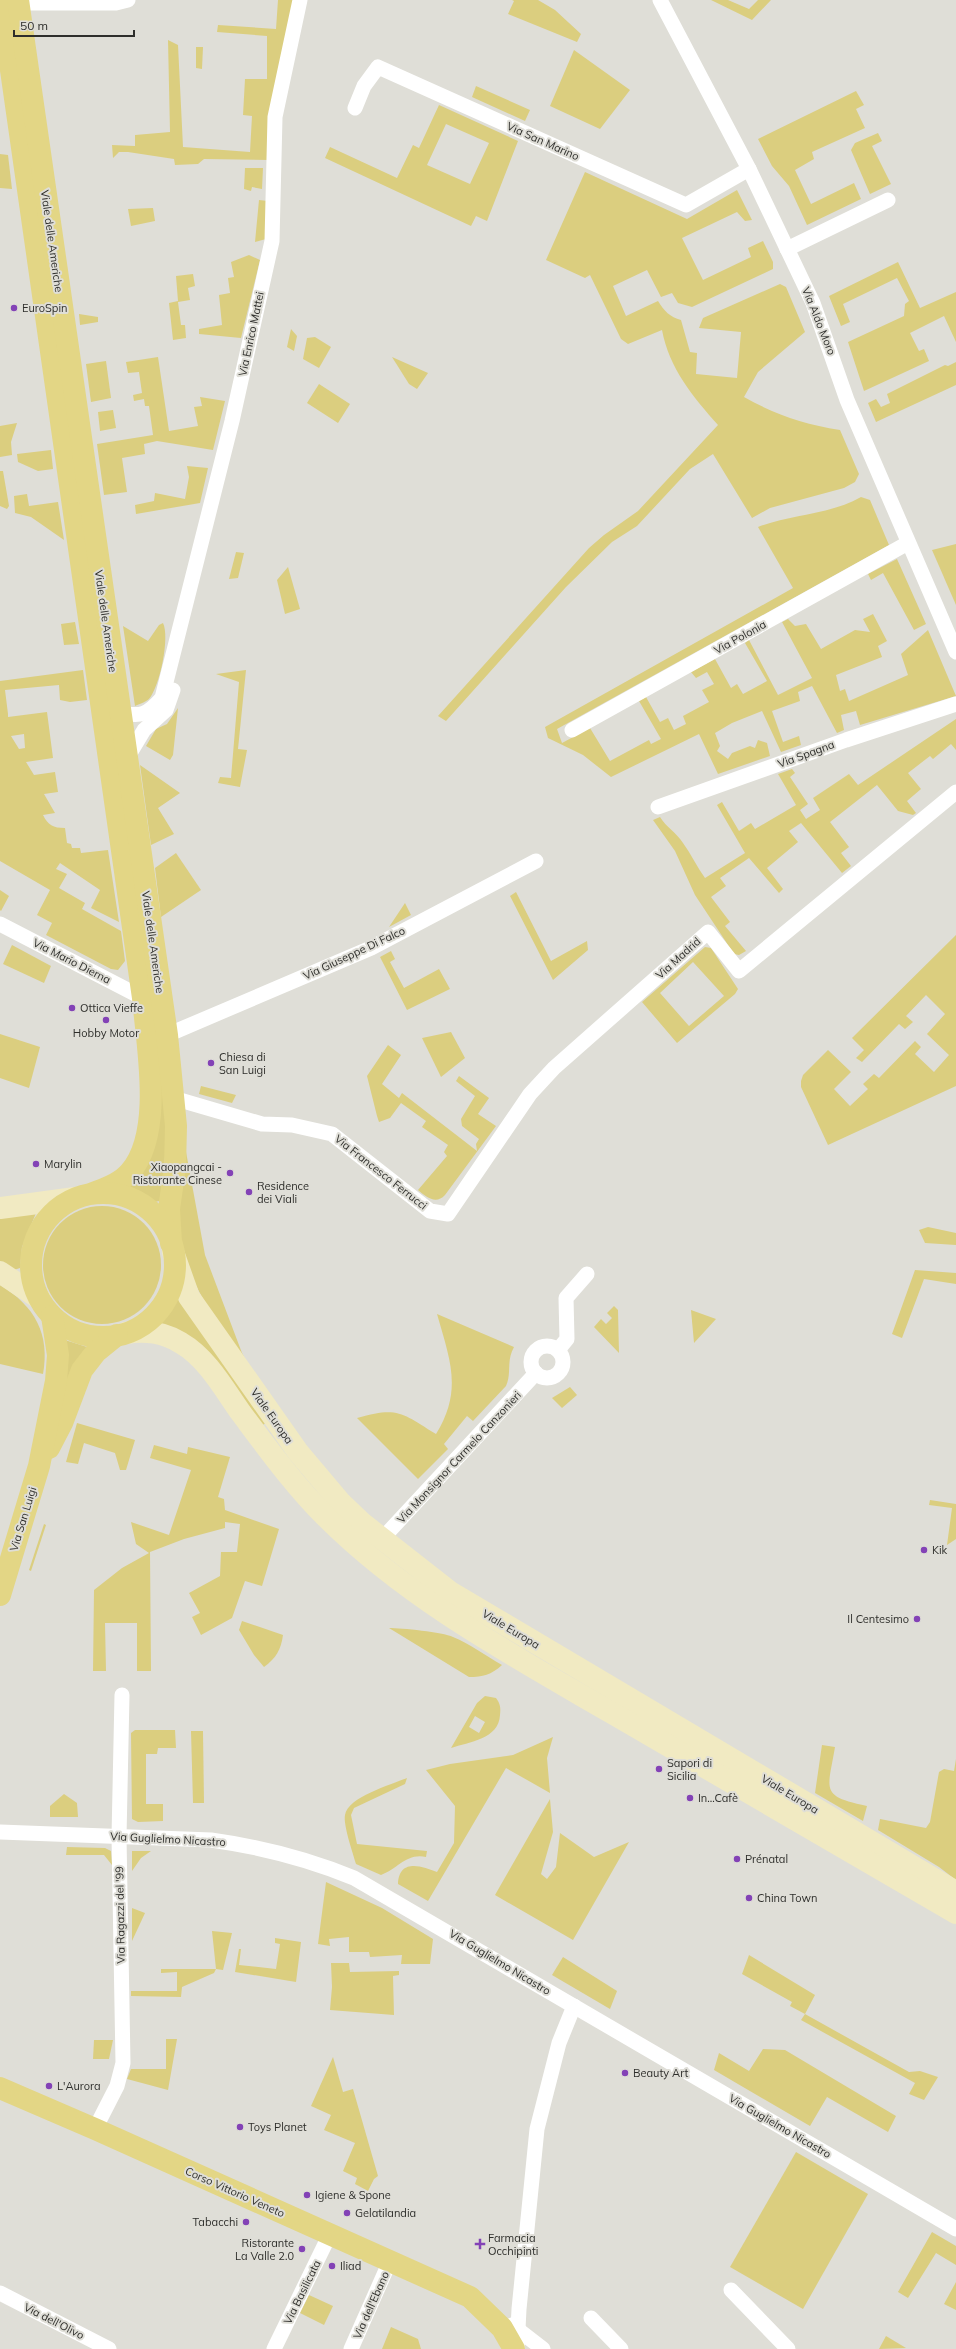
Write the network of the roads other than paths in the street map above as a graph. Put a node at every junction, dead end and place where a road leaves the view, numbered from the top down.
1 (128, 0) edge
2 (300, 0) edge
3 (660, 0) edge
4 (12, 1) edge
5 (355, 108) dead end
6 (749, 169) junction
7 (888, 200) dead end
8 (787, 249) junction
9 (908, 543) junction
10 (956, 652) edge
11 (171, 664) junction
12 (956, 704) edge
13 (119, 712) junction
14 (572, 730) dead end
15 (126, 760) junction
16 (956, 792) edge
17 (658, 808) dead end
18 (536, 861) dead end
19 (0, 924) edge
20 (143, 998) junction
21 (167, 1035) junction
22 (173, 1098) junction
23 (84, 1196) junction
24 (0, 1208) edge
25 (448, 1214) joint
26 (172, 1247) junction
27 (0, 1272) edge
28 (587, 1274) dead end
29 (46, 1307) junction
30 (121, 1334) junction
31 (558, 1350) junction
32 (536, 1373) junction
33 (39, 1466) junction
34 (381, 1540) junction
35 (0, 1595) edge
36 (122, 1695) dead end
37 (0, 1832) edge
38 (119, 1836) junction
39 (956, 1892) edge
40 (956, 1913) edge
41 (574, 2006) junction
42 (0, 2088) edge
43 (95, 2129) junction
44 (956, 2229) edge
45 (330, 2234) junction
46 (390, 2261) junction
47 (731, 2290) dead end
48 (0, 2293) edge
49 (470, 2297) junction
50 (591, 2318) dead end
51 (518, 2328) junction
52 (109, 2349) edge
53 (274, 2349) edge
54 (352, 2349) edge
55 (514, 2349) edge
56 (517, 2349) edge
57 (527, 2349) edge
58 (542, 2349) edge
59 (621, 2349) edge
60 (788, 2349) edge

1 - 4 street
2 - 11 street, Via Enrico Mattei
3 - 6 street, Via Aldo Moro
4 - 13 main road, Viale delle Americhe
4 - 20 main road, Viale delle Americhe
5 - 6 street, Via San Marino
6 - 8 street, Via Aldo Moro
7 - 8 street
8 - 9 street, Via Aldo Moro
9 - 10 street, Via Aldo Moro
9 - 14 street, Via Polonia
11 - 13 street, Via Enrico Mattei
11 - 15 street
12 - 17 street, Via Spagna
13 - 15 main road, Viale delle Americhe
15 - 21 main road, Viale delle Americhe
16 - 25 street, Via Madrid
18 - 21 street, Via Giuseppe Di Falco
19 - 20 street, Via Mario Dierna
20 - 23 main road, Viale delle Americhe
21 - 22 main road, Viale delle Americhe
22 - 25 street, Via Francesco Ferrucci
22 - 26 main road, Viale delle Americhe
23 - 24 main road
23 - 26 main road
23 - 29 main road
26 - 30 main road
26 - 34 main road, Viale Europa
27 - 29 main road
28 - 31 street
29 - 30 main road
29 - 33 main road
30 - 33 main road
30 - 40 main road, Viale Europa
31 - 32 street
31 - 32 street
32 - 34 street, Via Monsignor Carmelo Canzonieri
33 - 35 main road, Via San Luigi
34 - 39 main road, Viale Europa
36 - 38 street, Via Ragazzi del '99
37 - 38 street, Via Guglielmo Nicastro
38 - 41 street, Via Guglielmo Nicastro
38 - 43 street, Via Ragazzi del '99
41 - 44 street, Via Guglielmo Nicastro
41 - 51 street
42 - 43 main road, Corso Vittorio Veneto
43 - 45 main road, Corso Vittorio Veneto
45 - 46 main road, Corso Vittorio Veneto
45 - 53 street, Via Basilicata
46 - 49 main road, Corso Vittorio Veneto
46 - 54 street, Via dell'Ebano
47 - 60 street
48 - 52 street, Via dell'Olivo
49 - 51 street
49 - 55 main road, Corso Vittorio Veneto
50 - 59 street
51 - 56 street
51 - 58 street
57 - 58 street

